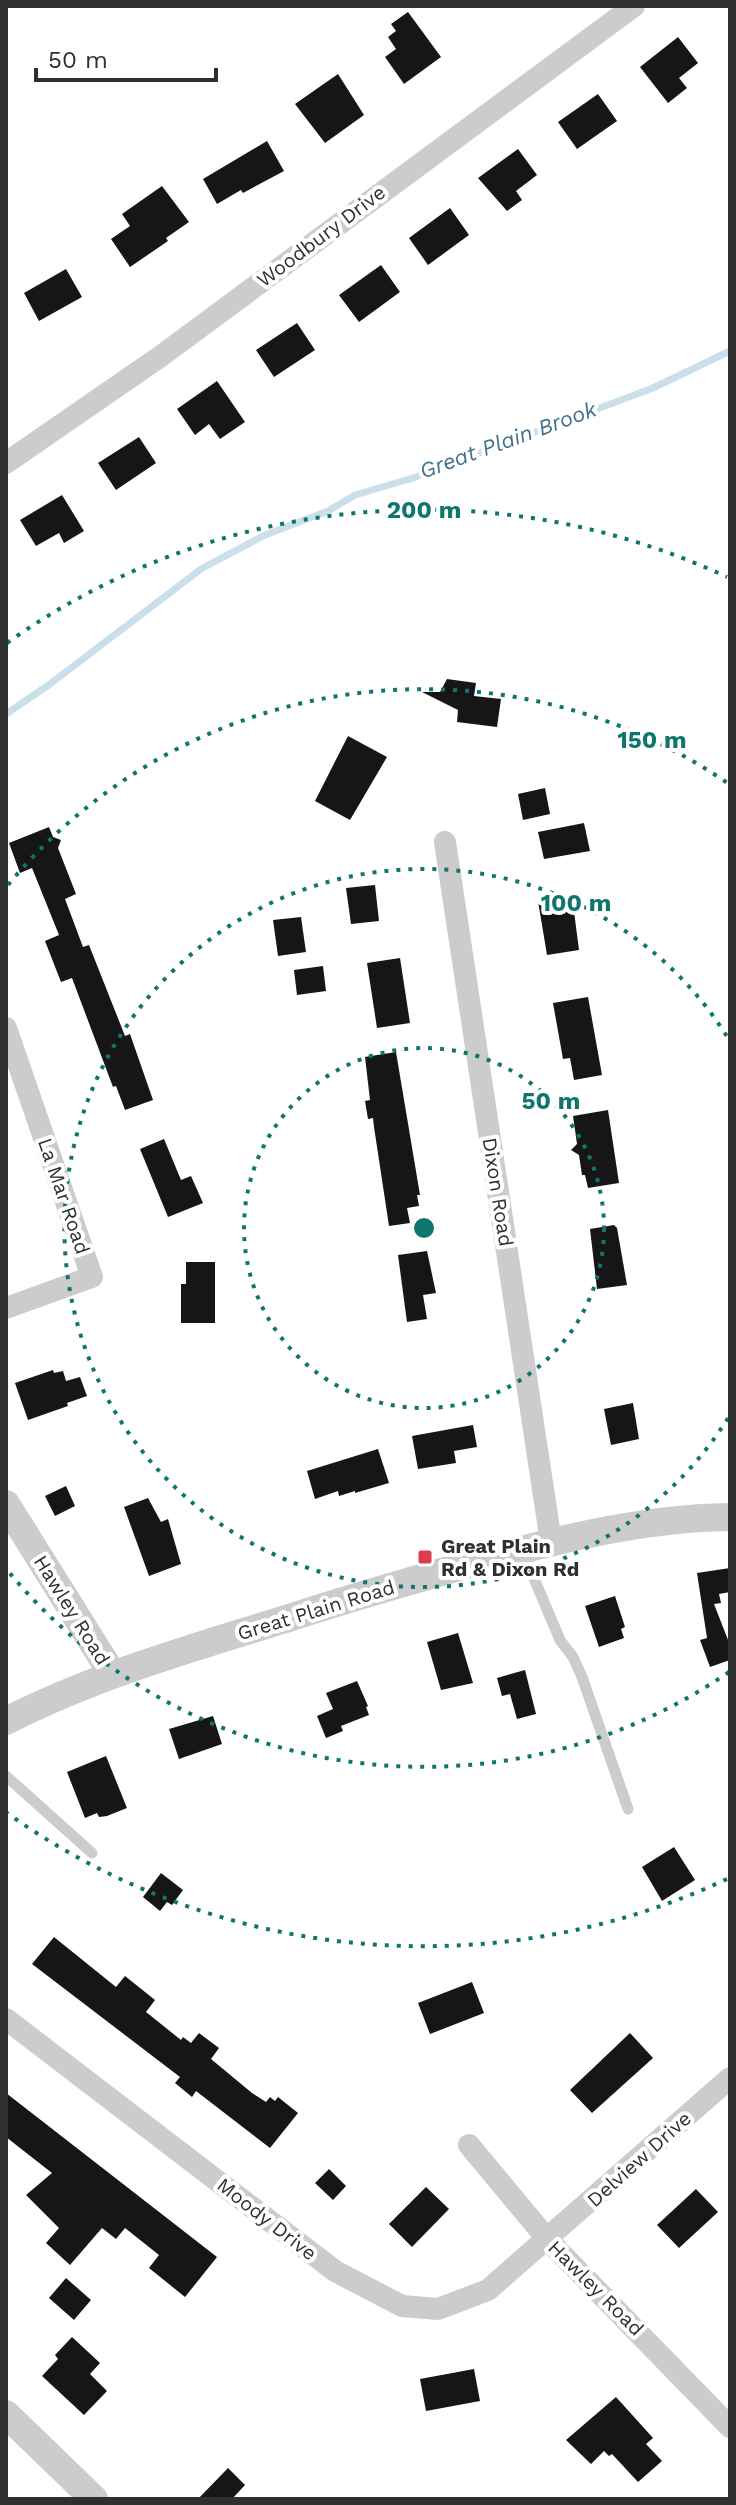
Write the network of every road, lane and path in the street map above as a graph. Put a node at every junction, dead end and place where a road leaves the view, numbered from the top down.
1 (634, 6) edge
2 (6, 463) edge
3 (445, 842) dead end
4 (6, 1028) edge
5 (6, 1308) edge
6 (6, 1504) edge
7 (730, 1517) edge
8 (551, 1542) junction
9 (522, 1549) junction
10 (113, 1675) junction
11 (6, 1721) edge
12 (6, 1776) edge
13 (628, 1809) dead end
14 (92, 1853) dead end
15 (6, 2019) edge
16 (730, 2078) edge
17 (469, 2145) dead end
18 (548, 2240) junction
19 (6, 2414) edge
20 (730, 2427) edge
21 (94, 2499) edge

1 - 2 street, Woodbury Drive
3 - 8 street, Dixon Road
4 - 5 street, La Mar Road
6 - 10 street, Hawley Road
7 - 8 street, Great Plain Road
8 - 9 street, Great Plain Road
9 - 10 street, Great Plain Road
9 - 13 lane
10 - 11 street, Great Plain Road
12 - 14 lane
15 - 18 street, Moody Drive
16 - 18 street, Delview Drive
17 - 18 street, Hawley Road
18 - 20 street, Hawley Road
19 - 21 street

